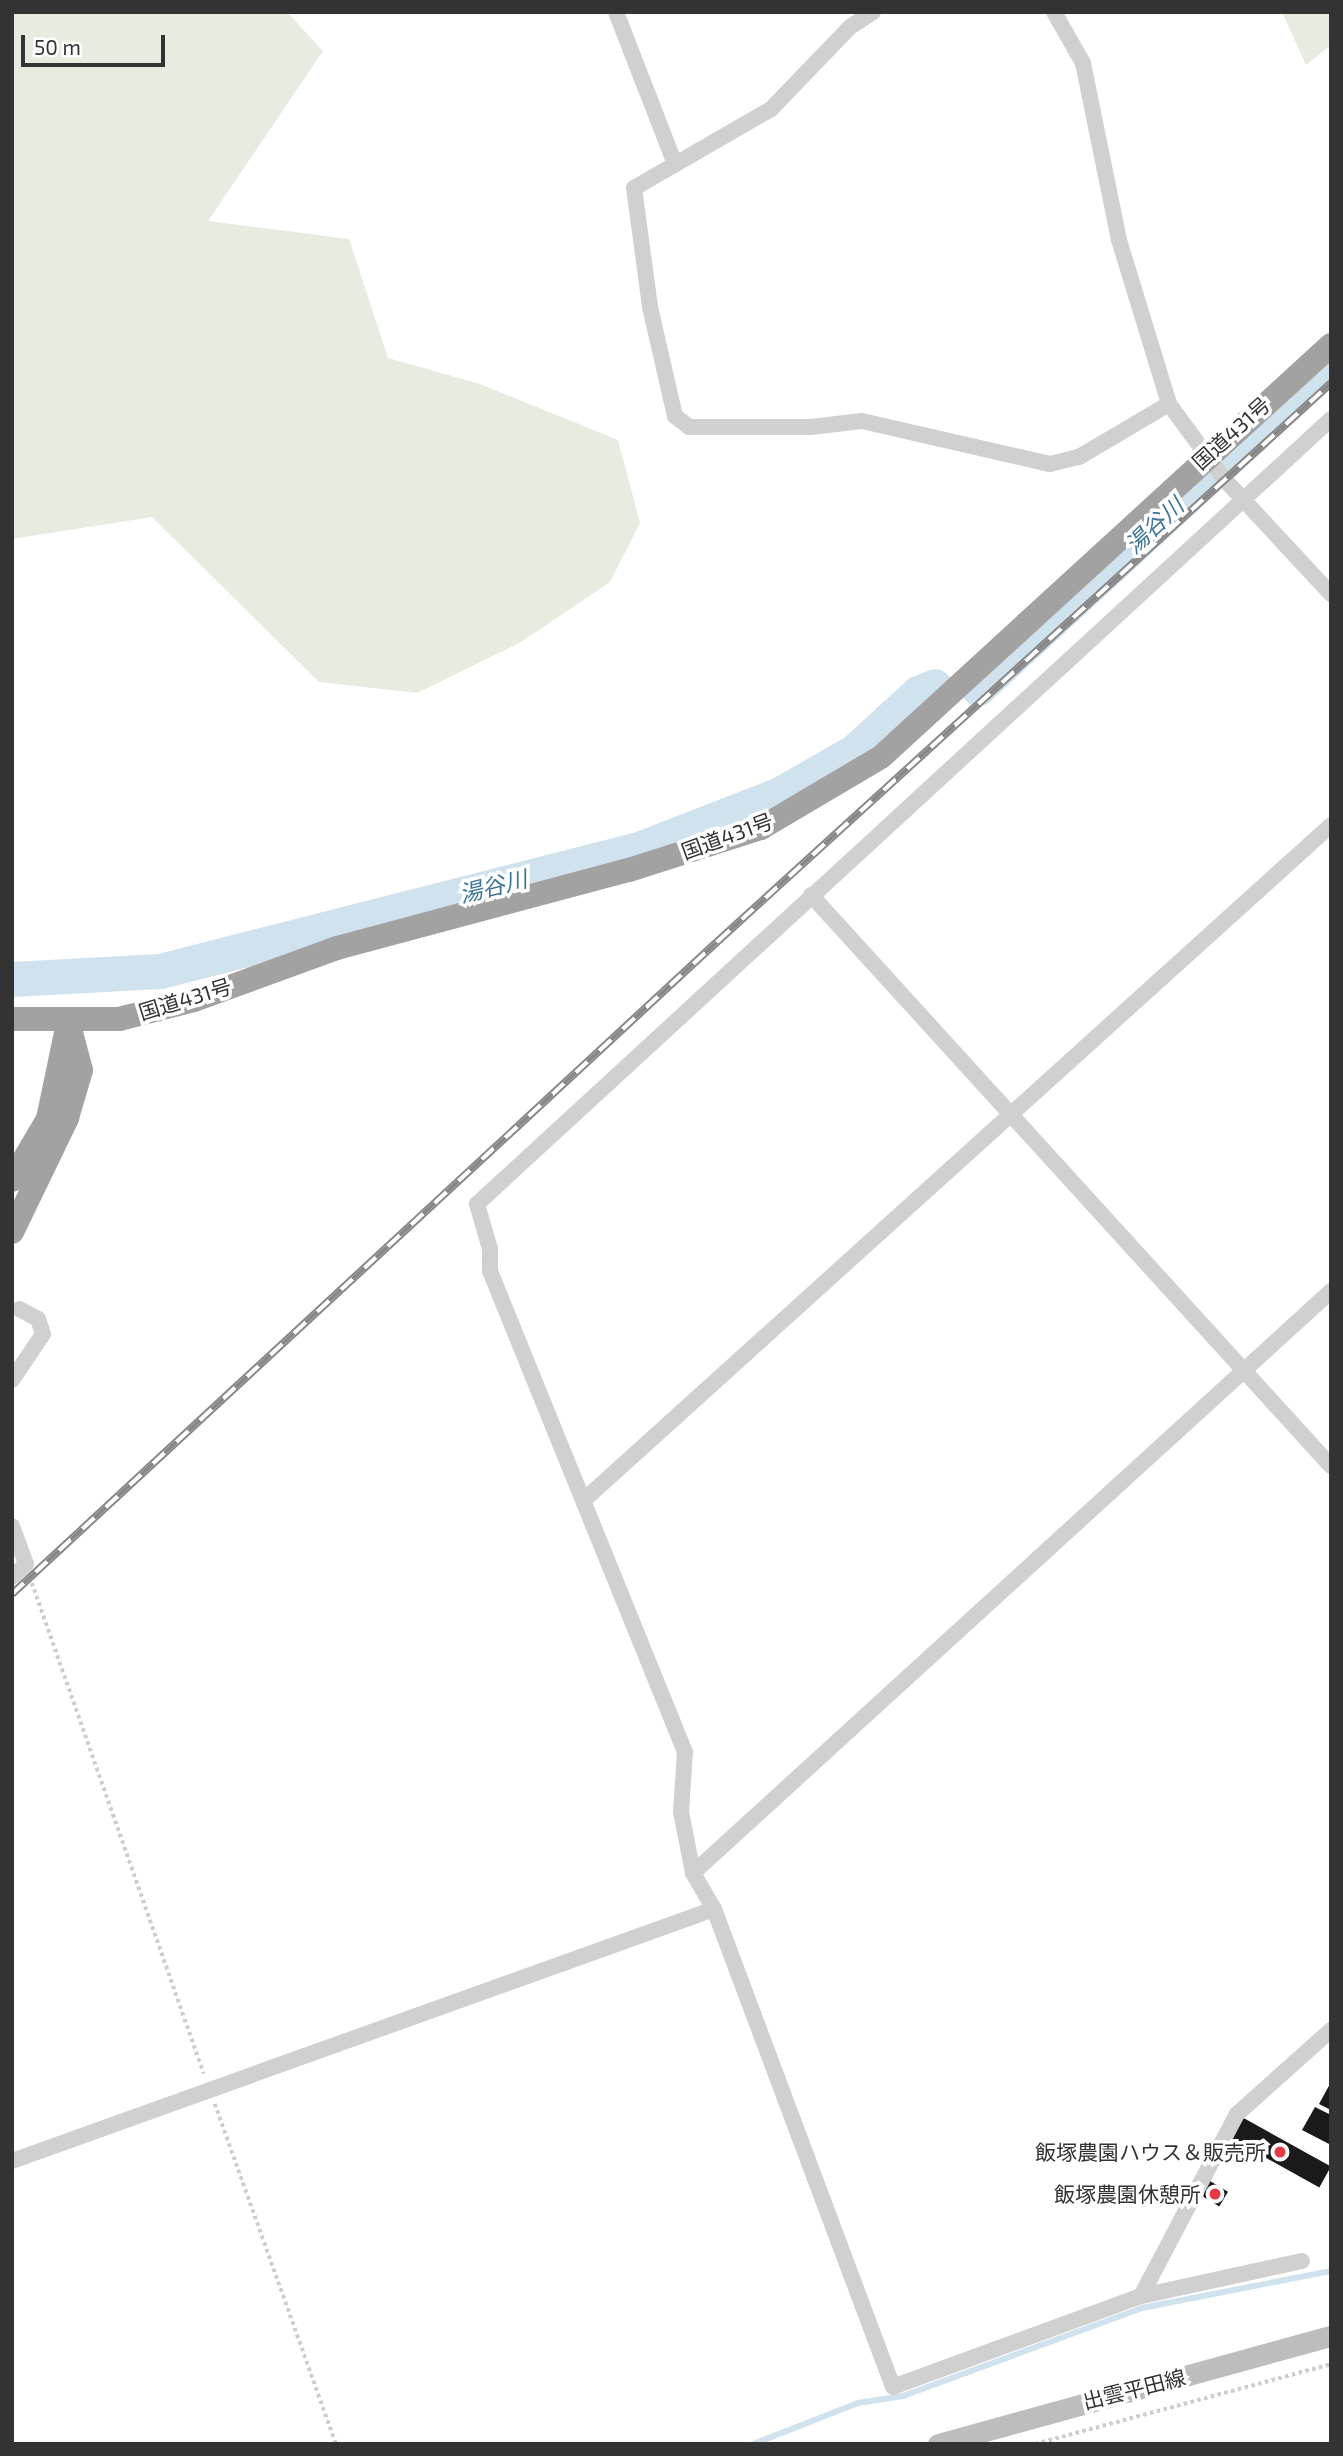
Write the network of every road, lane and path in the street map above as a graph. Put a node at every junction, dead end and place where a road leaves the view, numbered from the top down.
1 (616, 12) edge
2 (873, 12) edge
3 (1054, 12) edge
4 (675, 164) junction
5 (1331, 345) edge
6 (1170, 404) junction
7 (1331, 419) edge
8 (1207, 454) junction
9 (1245, 498) junction
10 (1331, 594) edge
11 (1331, 825) edge
12 (811, 895) junction
13 (12, 1019) edge
14 (68, 1021) junction
15 (1013, 1116) junction
16 (12, 1180) edge
17 (12, 1231) edge
18 (1331, 1291) edge
19 (19, 1309) dead end
20 (1243, 1369) junction
21 (12, 1380) edge
22 (1331, 1466) edge
23 (584, 1500) junction
24 (12, 1526) edge
25 (26, 1564) junction
26 (12, 1577) edge
27 (693, 1872) junction
28 (714, 1909) junction
29 (1331, 2030) edge
30 (211, 2092) junction
31 (12, 2161) edge
32 (1302, 2261) dead end
33 (1141, 2296) junction
34 (1331, 2336) edge
35 (1331, 2364) edge
36 (336, 2444) edge
37 (938, 2444) edge
38 (1035, 2444) edge

1 - 4 street
2 - 4 street
3 - 6 street
4 - 6 street
5 - 8 highway, 国道431号
6 - 8 street
7 - 9 street
8 - 9 street
8 - 14 highway, 国道431号
9 - 10 street
9 - 12 street
11 - 15 street
12 - 15 street
12 - 23 street
13 - 14 highway, 国道431号
14 - 16 highway
14 - 17 highway
15 - 20 street
15 - 23 street
18 - 20 street
19 - 21 street
20 - 22 street
20 - 27 street
23 - 27 street
24 - 25 street
25 - 26 street
25 - 30 path
27 - 28 street
28 - 30 street
28 - 33 street
29 - 33 street
30 - 31 street
30 - 36 path
32 - 33 street
34 - 37 main road, 出雲平田線
35 - 38 path

